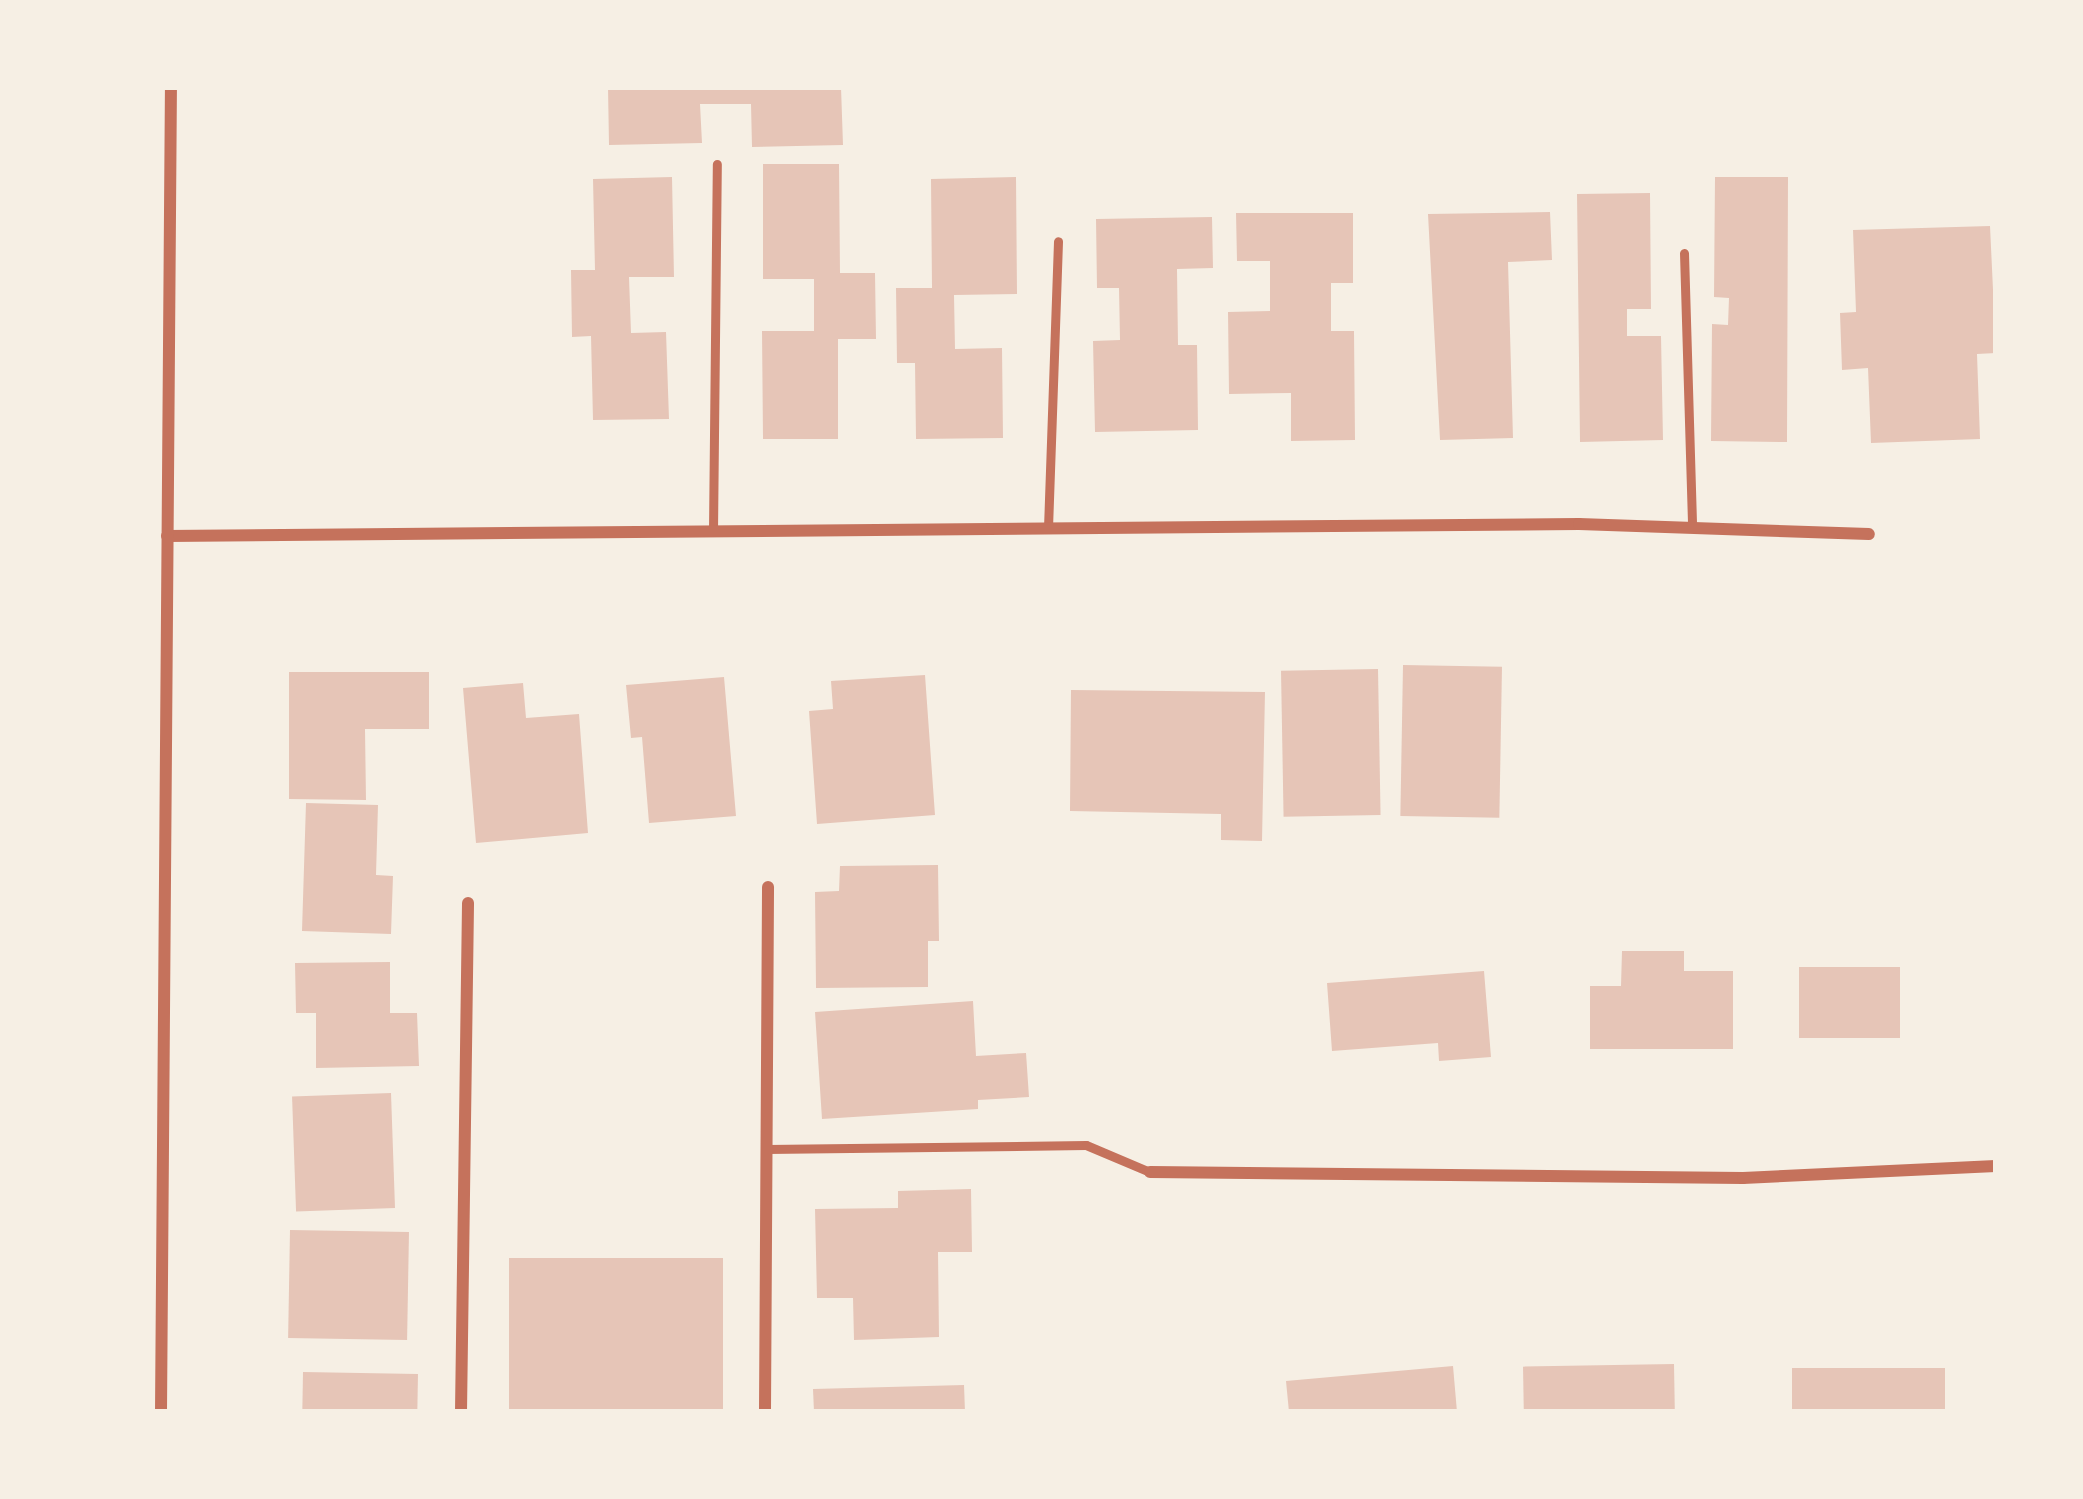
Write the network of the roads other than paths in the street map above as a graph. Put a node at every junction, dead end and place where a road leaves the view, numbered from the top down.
1 (171, 87) edge
2 (717, 164) dead end
3 (1058, 241) dead end
4 (1684, 253) dead end
5 (1692, 527) junction
6 (1048, 528) junction
7 (713, 531) junction
8 (1869, 534) dead end
9 (167, 536) junction
10 (768, 887) dead end
11 (468, 903) dead end
12 (767, 1149) junction
13 (1996, 1166) edge
14 (1150, 1172) joint
15 (161, 1412) edge
16 (461, 1412) edge
17 (765, 1412) edge

1 - 9 street
2 - 7 lane
3 - 6 lane
4 - 5 lane
5 - 6 street
5 - 8 street
6 - 7 street
7 - 9 street
9 - 15 street
10 - 12 street
11 - 16 street
12 - 14 lane
12 - 17 street
13 - 14 street

